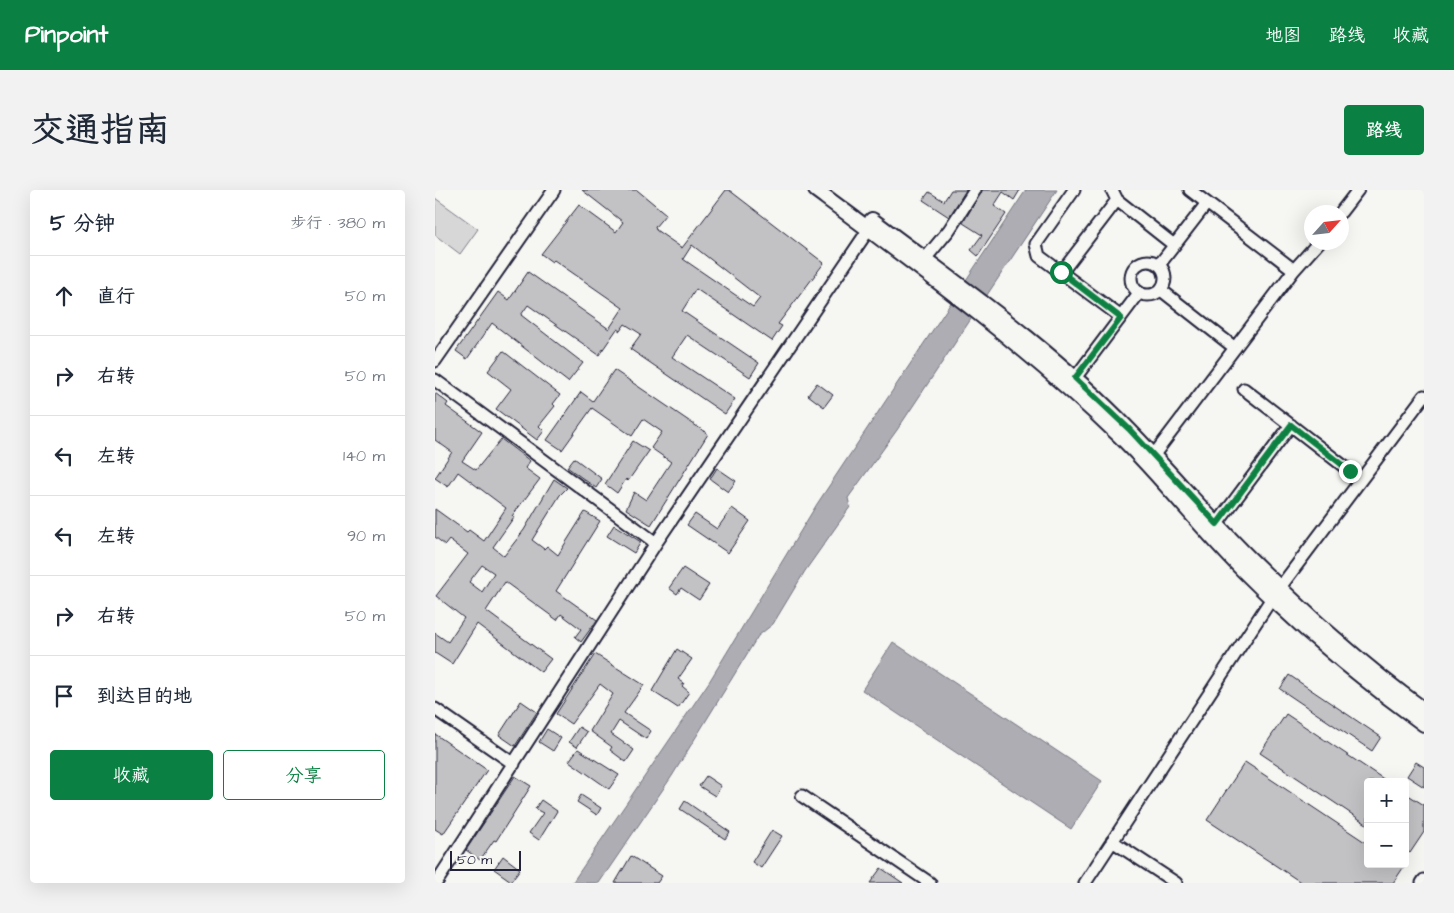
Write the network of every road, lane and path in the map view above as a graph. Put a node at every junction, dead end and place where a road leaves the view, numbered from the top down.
1 (554, 190) edge
2 (817, 190) edge
3 (832, 190) edge
4 (975, 190) edge
5 (1074, 190) edge
6 (1190, 190) edge
7 (1358, 190) edge
8 (1114, 195) edge
9 (1207, 203) junction
10 (1346, 205) edge
11 (869, 229) junction
12 (1174, 245) junction
13 (1312, 250) edge
14 (925, 259) junction
15 (1159, 265) junction
16 (1294, 270) junction
17 (1061, 272) junction
18 (952, 287) junction
19 (1161, 290) junction
20 (1139, 293) junction
21 (1121, 318) junction
22 (1235, 348) junction
23 (435, 361) edge
24 (435, 380) edge
25 (1071, 382) junction
26 (1244, 388) dead end
27 (1424, 396) edge
28 (1291, 425) junction
29 (1153, 456) junction
30 (1350, 471) dead end
31 (1217, 524) junction
32 (656, 543) junction
33 (1276, 593) junction
34 (435, 709) edge
35 (1424, 710) edge
36 (1424, 724) edge
37 (514, 764) junction
38 (802, 796) dead end
39 (1112, 841) junction
40 (436, 883) edge
41 (930, 883) edge
42 (1085, 883) edge
43 (1176, 883) edge

1 - 23 street
2 - 11 main road
3 - 14 main road
4 - 14 street
5 - 17 street
6 - 9 street
7 - 10 street
8 - 12 street
8 - 17 street
9 - 12 street
9 - 16 street
11 - 18 main road
11 - 32 street
12 - 15 street
13 - 16 street
14 - 18 main road
15 - 19 street
15 - 20 street
16 - 22 street
17 - 21 street
18 - 25 main road
19 - 20 street
19 - 22 street
20 - 21 street
21 - 25 street
22 - 29 street
24 - 32 street
25 - 29 main road
25 - 33 main road
26 - 28 street
27 - 33 street
28 - 30 street
28 - 31 street
29 - 31 main road
31 - 33 main road
32 - 37 street
33 - 35 main road
33 - 36 main road
33 - 39 street
34 - 37 street
37 - 40 street
38 - 41 street
39 - 42 street
39 - 43 street

